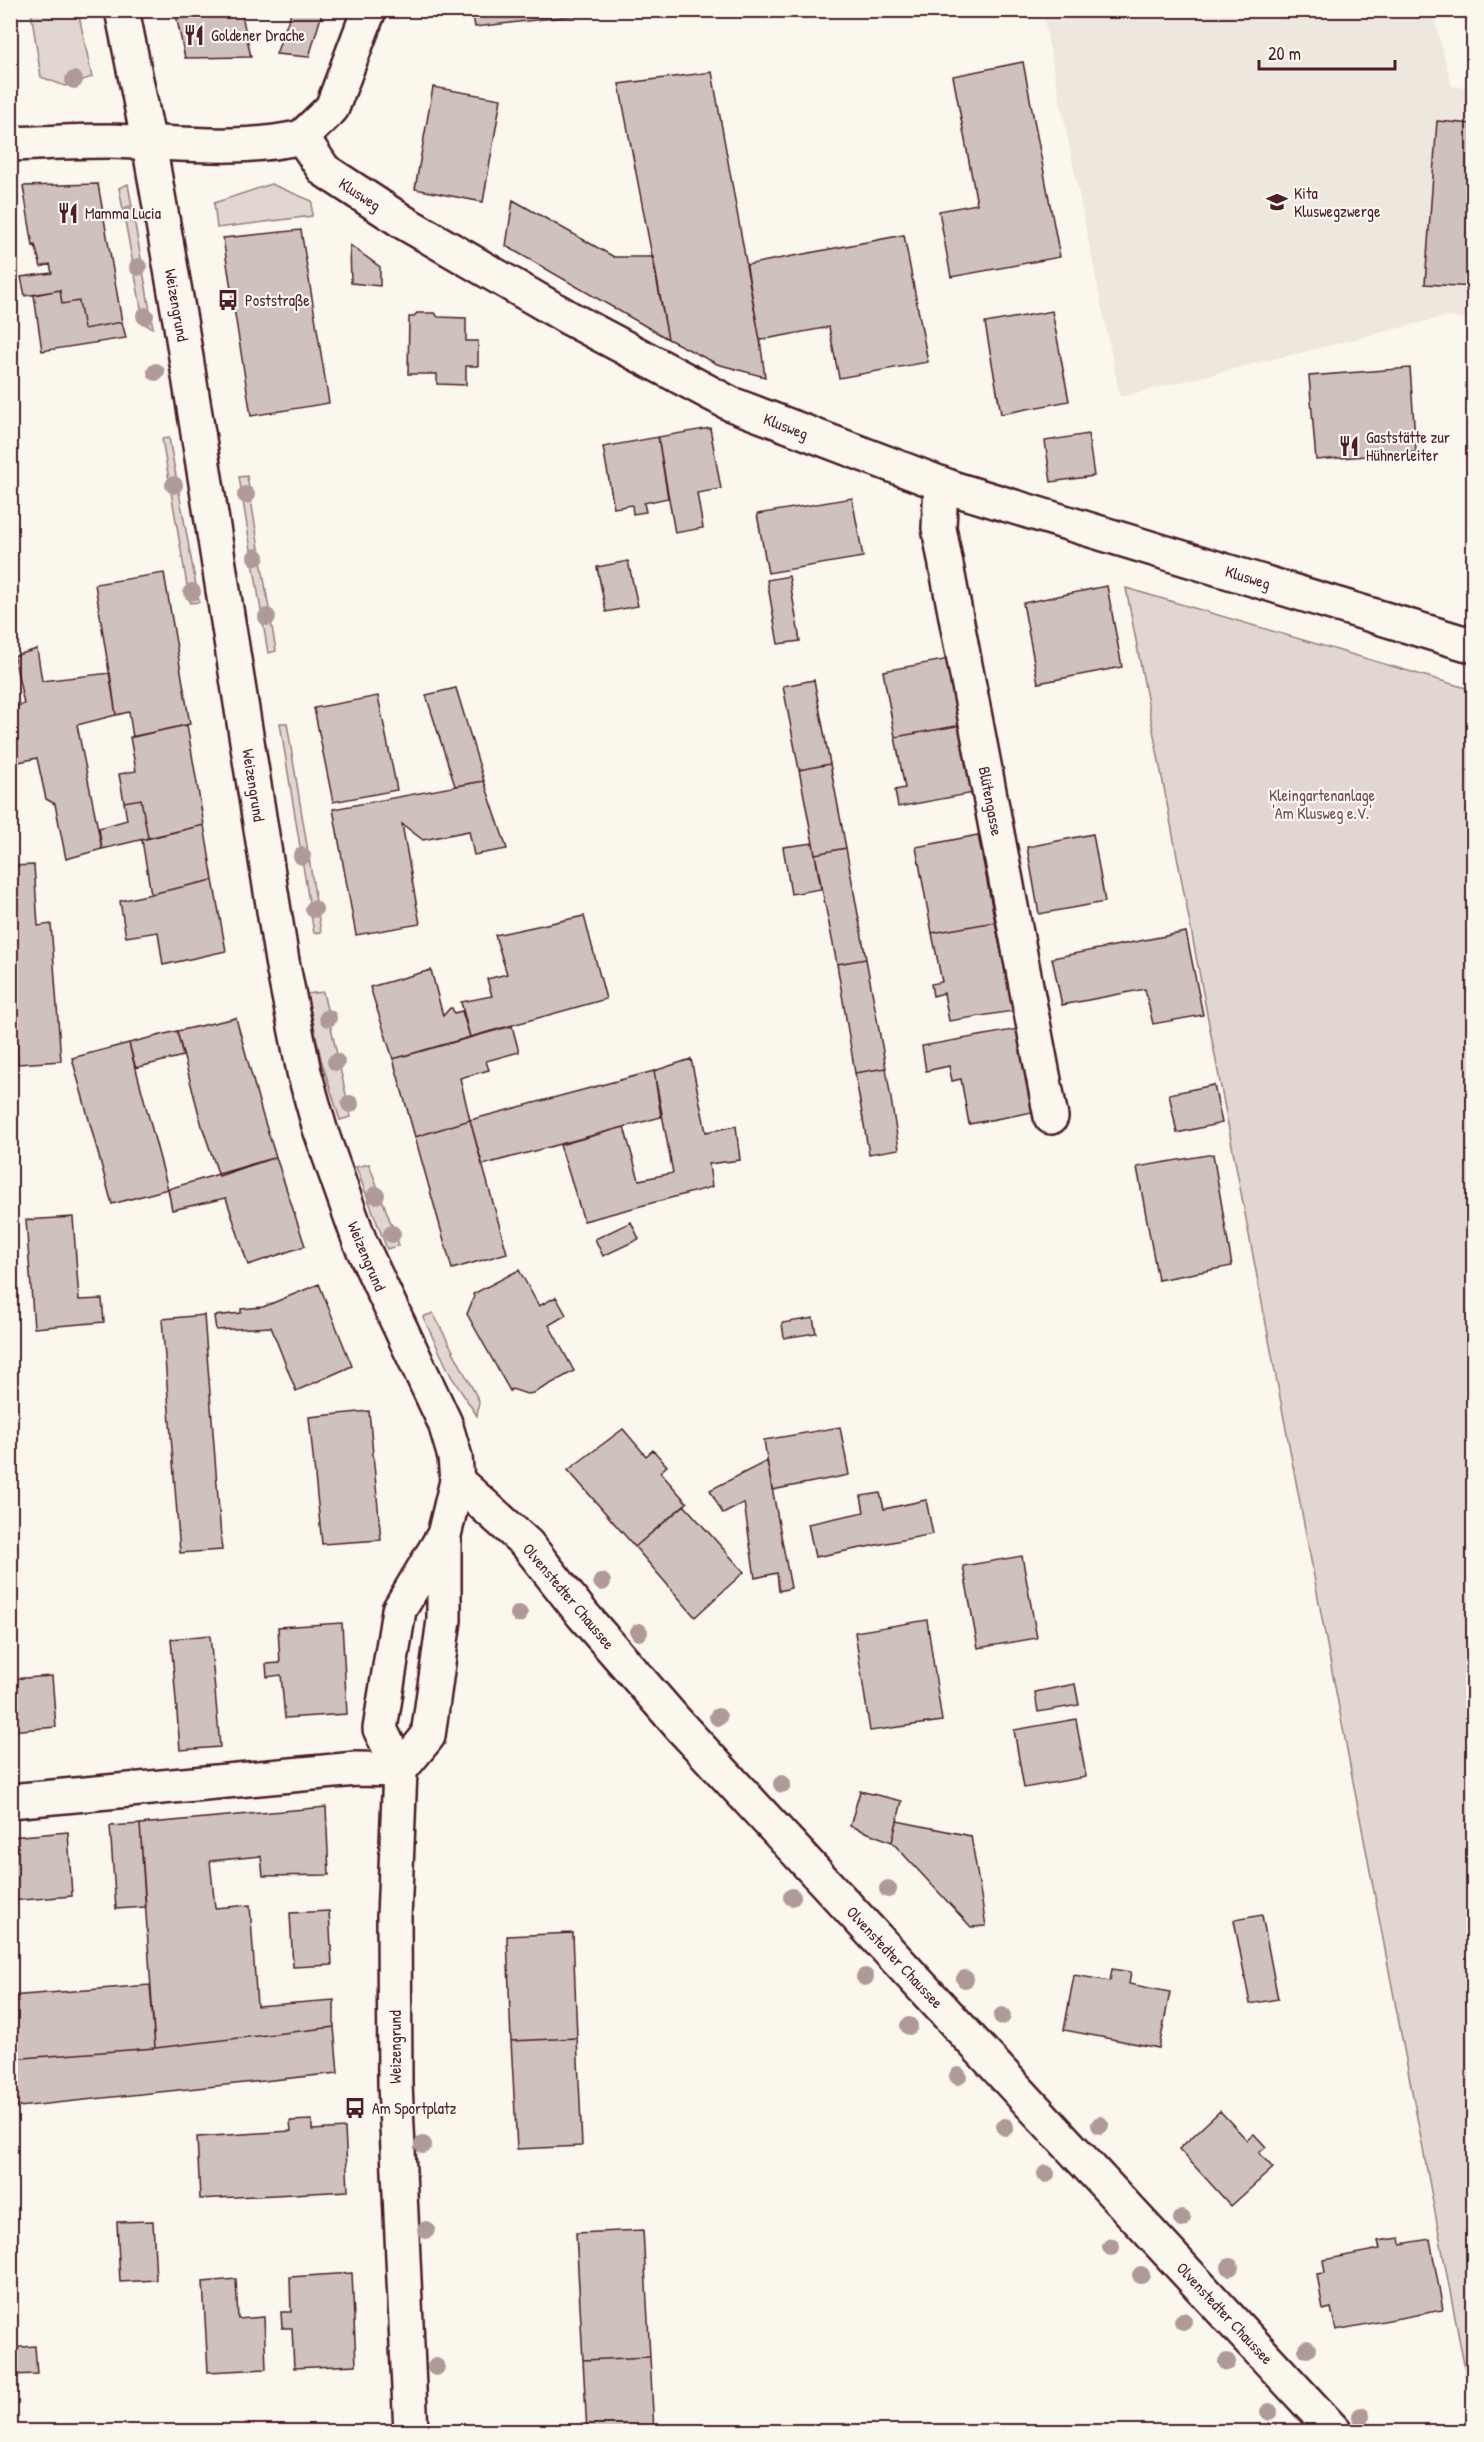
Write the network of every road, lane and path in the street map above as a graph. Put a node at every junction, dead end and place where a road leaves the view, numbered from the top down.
1 (122, 10) edge
2 (369, 10) edge
3 (302, 137) junction
4 (10, 144) edge
5 (149, 144) junction
6 (941, 484) junction
7 (1473, 646) edge
8 (1051, 1117) dead end
9 (457, 1481) junction
10 (444, 1535) junction
11 (400, 1770) junction
12 (10, 1801) edge
13 (411, 2432) edge
14 (1335, 2432) edge

1 - 5 street, Weizengrund
2 - 3 street
3 - 5 street
3 - 6 street, Klusweg
4 - 5 street
5 - 9 street, Weizengrund
6 - 7 street, Klusweg
6 - 8 street, Blütengasse
9 - 10 street, Weizengrund
9 - 14 street, Olvenstedter Chaussee
10 - 11 street, Weizengrund
10 - 11 street, Weizengrund
11 - 12 street
11 - 13 street, Weizengrund

